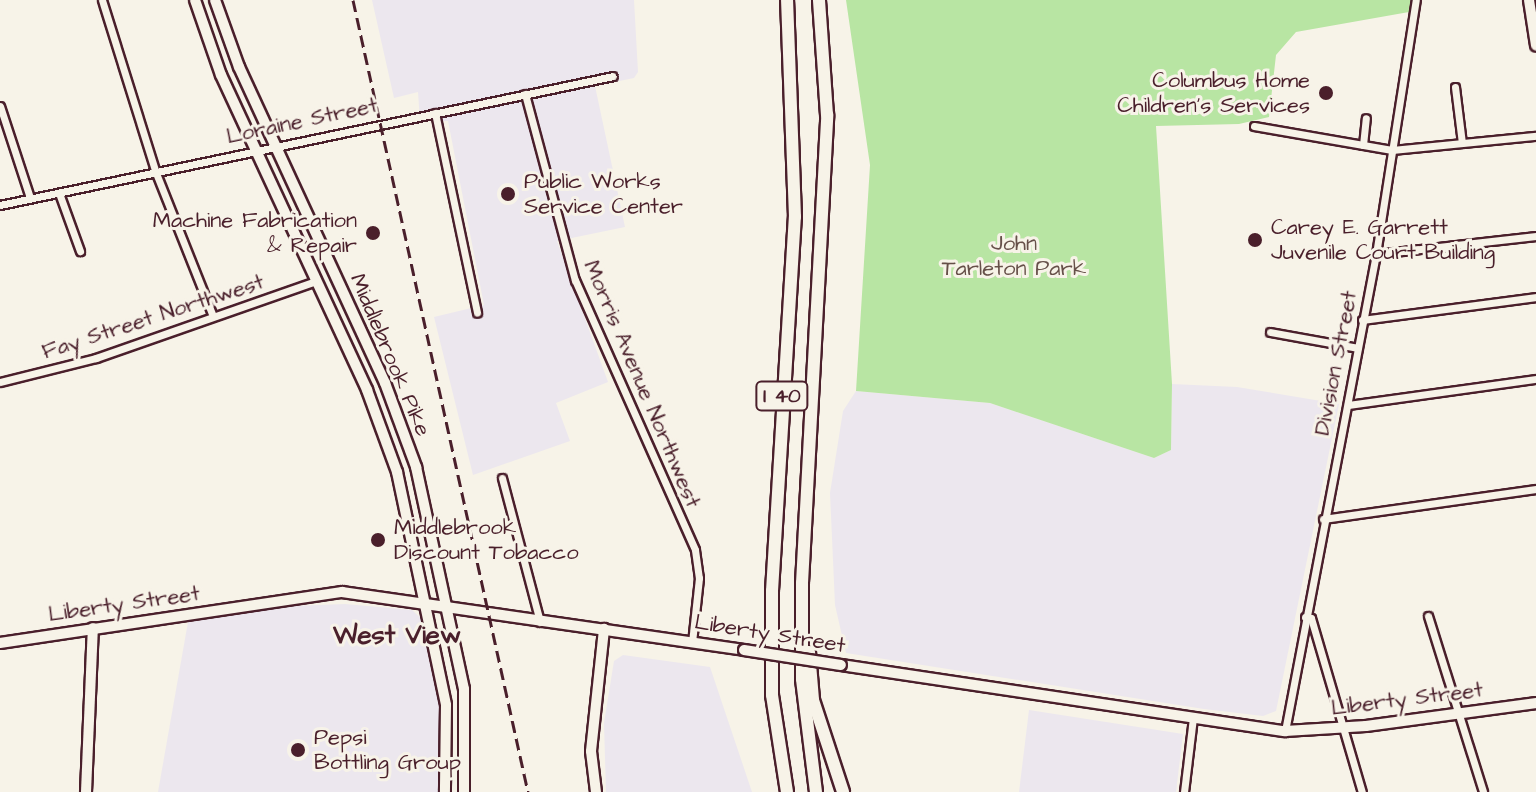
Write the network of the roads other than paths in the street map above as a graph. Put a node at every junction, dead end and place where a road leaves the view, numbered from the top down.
1 (102, 0) edge
2 (195, 0) edge
3 (215, 0) edge
4 (787, 0) edge
5 (819, 0) edge
6 (1416, 0) edge
7 (1529, 0) edge
8 (1536, 45) edge
9 (613, 76) dead end
10 (1455, 87) dead end
11 (525, 94) junction
12 (0, 106) edge
13 (435, 113) junction
14 (1366, 118) dead end
15 (1254, 126) dead end
16 (1536, 136) edge
17 (1462, 143) junction
18 (273, 144) junction
19 (1363, 145) junction
20 (254, 149) junction
21 (1392, 150) junction
22 (156, 173) junction
23 (59, 193) junction
24 (30, 198) junction
25 (0, 205) edge
26 (1536, 236) edge
27 (80, 251) dead end
28 (1376, 254) junction
29 (316, 281) junction
30 (1536, 297) edge
31 (477, 313) dead end
32 (213, 316) junction
33 (1362, 320) junction
34 (1270, 332) dead end
35 (1358, 348) junction
36 (1536, 379) edge
37 (0, 382) edge
38 (1348, 405) junction
39 (502, 478) dead end
40 (1536, 489) edge
41 (1323, 519) junction
42 (802, 583) junction
43 (425, 601) junction
44 (446, 605) junction
45 (1428, 616) dead end
46 (1308, 618) junction
47 (540, 622) junction
48 (93, 628) junction
49 (604, 629) junction
50 (692, 642) junction
51 (0, 643) edge
52 (1536, 703) edge
53 (1459, 713) junction
54 (1193, 718) junction
55 (1345, 728) junction
56 (1285, 731) junction
57 (86, 792) edge
58 (445, 792) edge
59 (464, 792) edge
60 (596, 792) edge
61 (787, 792) edge
62 (816, 792) edge
63 (843, 792) edge
64 (1184, 792) edge
65 (1362, 792) edge
66 (1483, 792) edge

1 - 22 street
2 - 20 main road, Middlebrook Pike
3 - 18 main road, Middlebrook Pike
4 - 61 highway, I 40
5 - 42 highway, I 40
6 - 21 street, Division Street
7 - 8 main road
9 - 11 street, Loraine Street
10 - 17 street
11 - 13 street, Loraine Street
11 - 50 street, Morris Avenue Northwest
12 - 24 street
13 - 18 street, Loraine Street
13 - 31 street
14 - 19 street
15 - 19 street
16 - 17 street
17 - 21 street
18 - 20 street, Loraine Street
18 - 44 main road, Middlebrook Pike
19 - 21 street
20 - 22 street, Loraine Street
20 - 29 main road, Middlebrook Pike
21 - 28 street, Division Street
22 - 23 street, Loraine Street
22 - 32 street
23 - 24 street, Loraine Street
23 - 27 street
24 - 25 street, Loraine Street
26 - 28 street
28 - 33 street, Division Street
29 - 32 street, Fay Street Northwest
29 - 43 main road, Middlebrook Pike
30 - 33 street
32 - 37 street, Fay Street Northwest
33 - 35 street, Division Street
34 - 35 street
35 - 38 street, Division Street
36 - 38 street
38 - 41 street, Division Street
39 - 47 street
40 - 41 street
41 - 46 street, Division Street
42 - 62 highway, I 40
42 - 63 highway
43 - 44 main road, Liberty Street
43 - 48 main road, Liberty Street
43 - 58 main road, Middlebrook Pike
44 - 47 main road, Liberty Street
44 - 59 main road, Middlebrook Pike
45 - 53 street
46 - 55 street
46 - 56 street, Division Street
47 - 49 main road, Liberty Street
48 - 51 main road, Liberty Street
48 - 57 main road
49 - 50 main road, Liberty Street
49 - 60 main road
50 - 54 main road, Liberty Street, bridge
52 - 53 main road, Liberty Street
53 - 55 main road, Liberty Street
53 - 66 street
54 - 56 main road, Liberty Street
54 - 64 street
55 - 56 main road, Liberty Street
55 - 65 street

